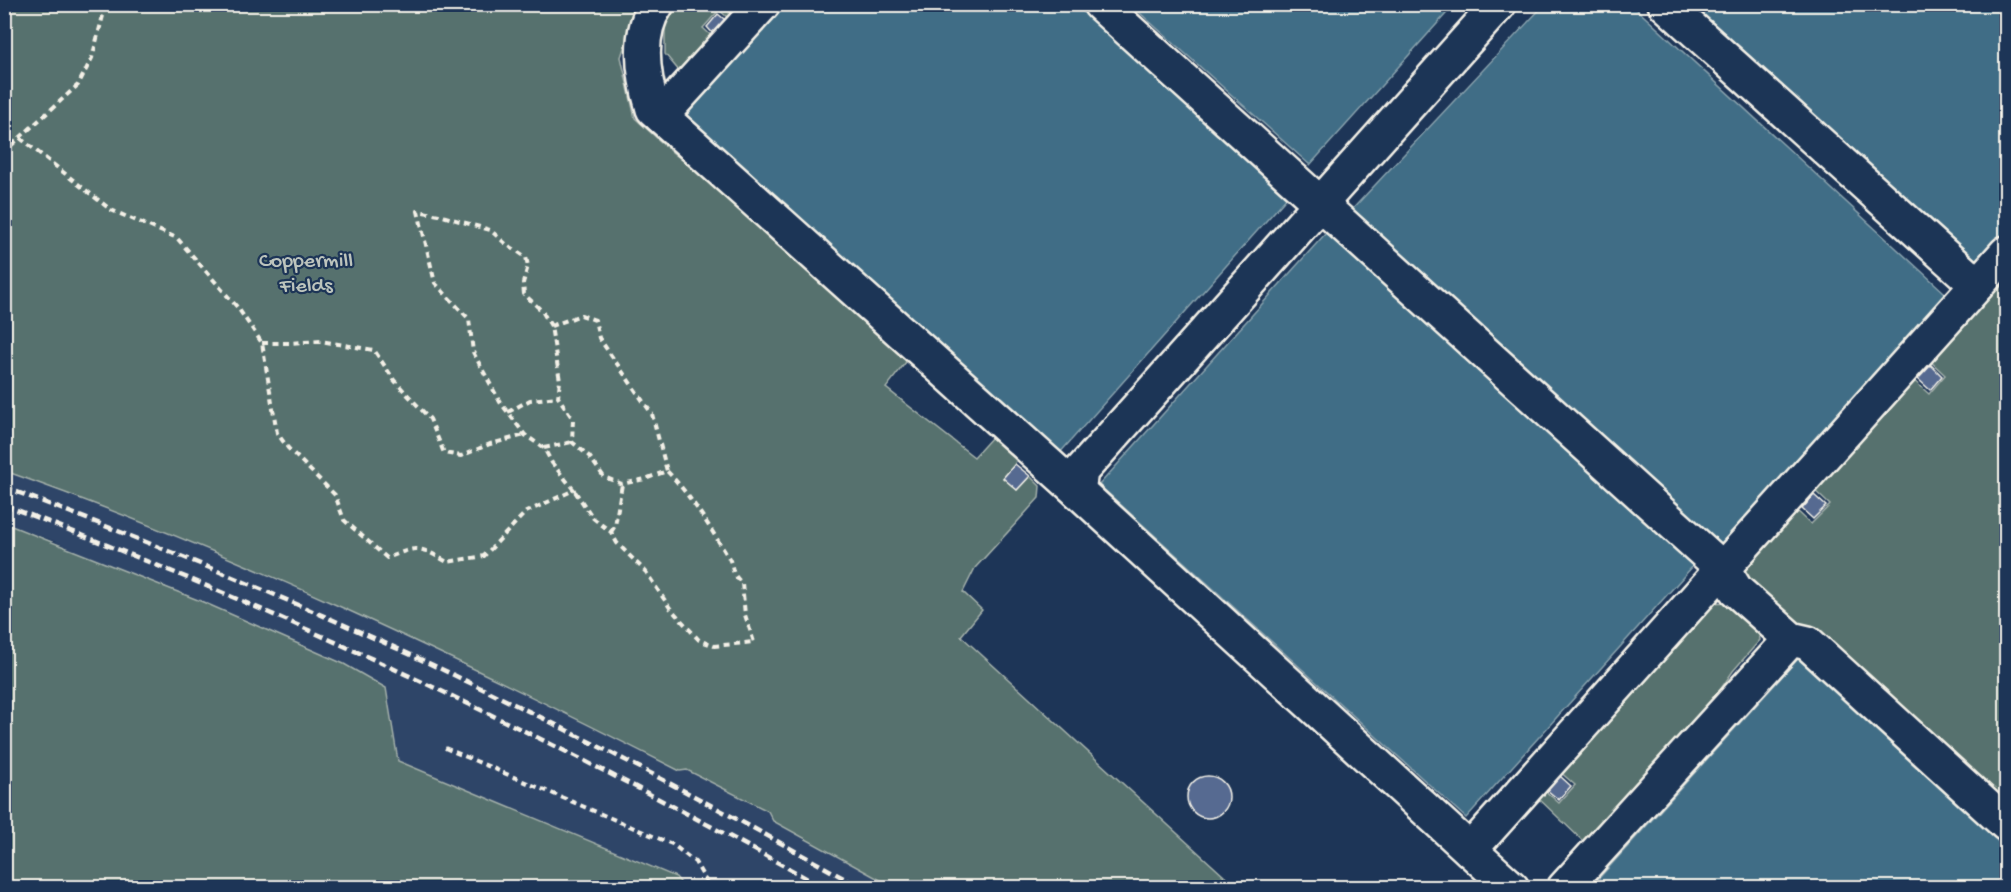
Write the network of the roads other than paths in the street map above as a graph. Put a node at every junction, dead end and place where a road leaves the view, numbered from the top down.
1 (657, 4) edge
2 (763, 4) edge
3 (1100, 4) edge
4 (1499, 4) edge
5 (1665, 4) edge
6 (661, 116) junction
7 (1320, 204) junction
8 (2007, 253) edge
9 (1977, 285) junction
10 (1078, 491) junction
11 (1723, 569) junction
12 (1791, 639) junction
13 (2007, 824) edge
14 (1470, 850) junction
15 (1512, 888) edge
16 (1564, 888) edge

1 - 6 lane
2 - 6 lane
3 - 7 lane
4 - 7 lane
5 - 9 lane
6 - 10 lane
7 - 10 lane
7 - 11 lane
8 - 9 lane
9 - 11 lane
10 - 14 lane
11 - 12 lane
11 - 14 lane
12 - 13 lane
12 - 16 lane
14 - 15 lane

